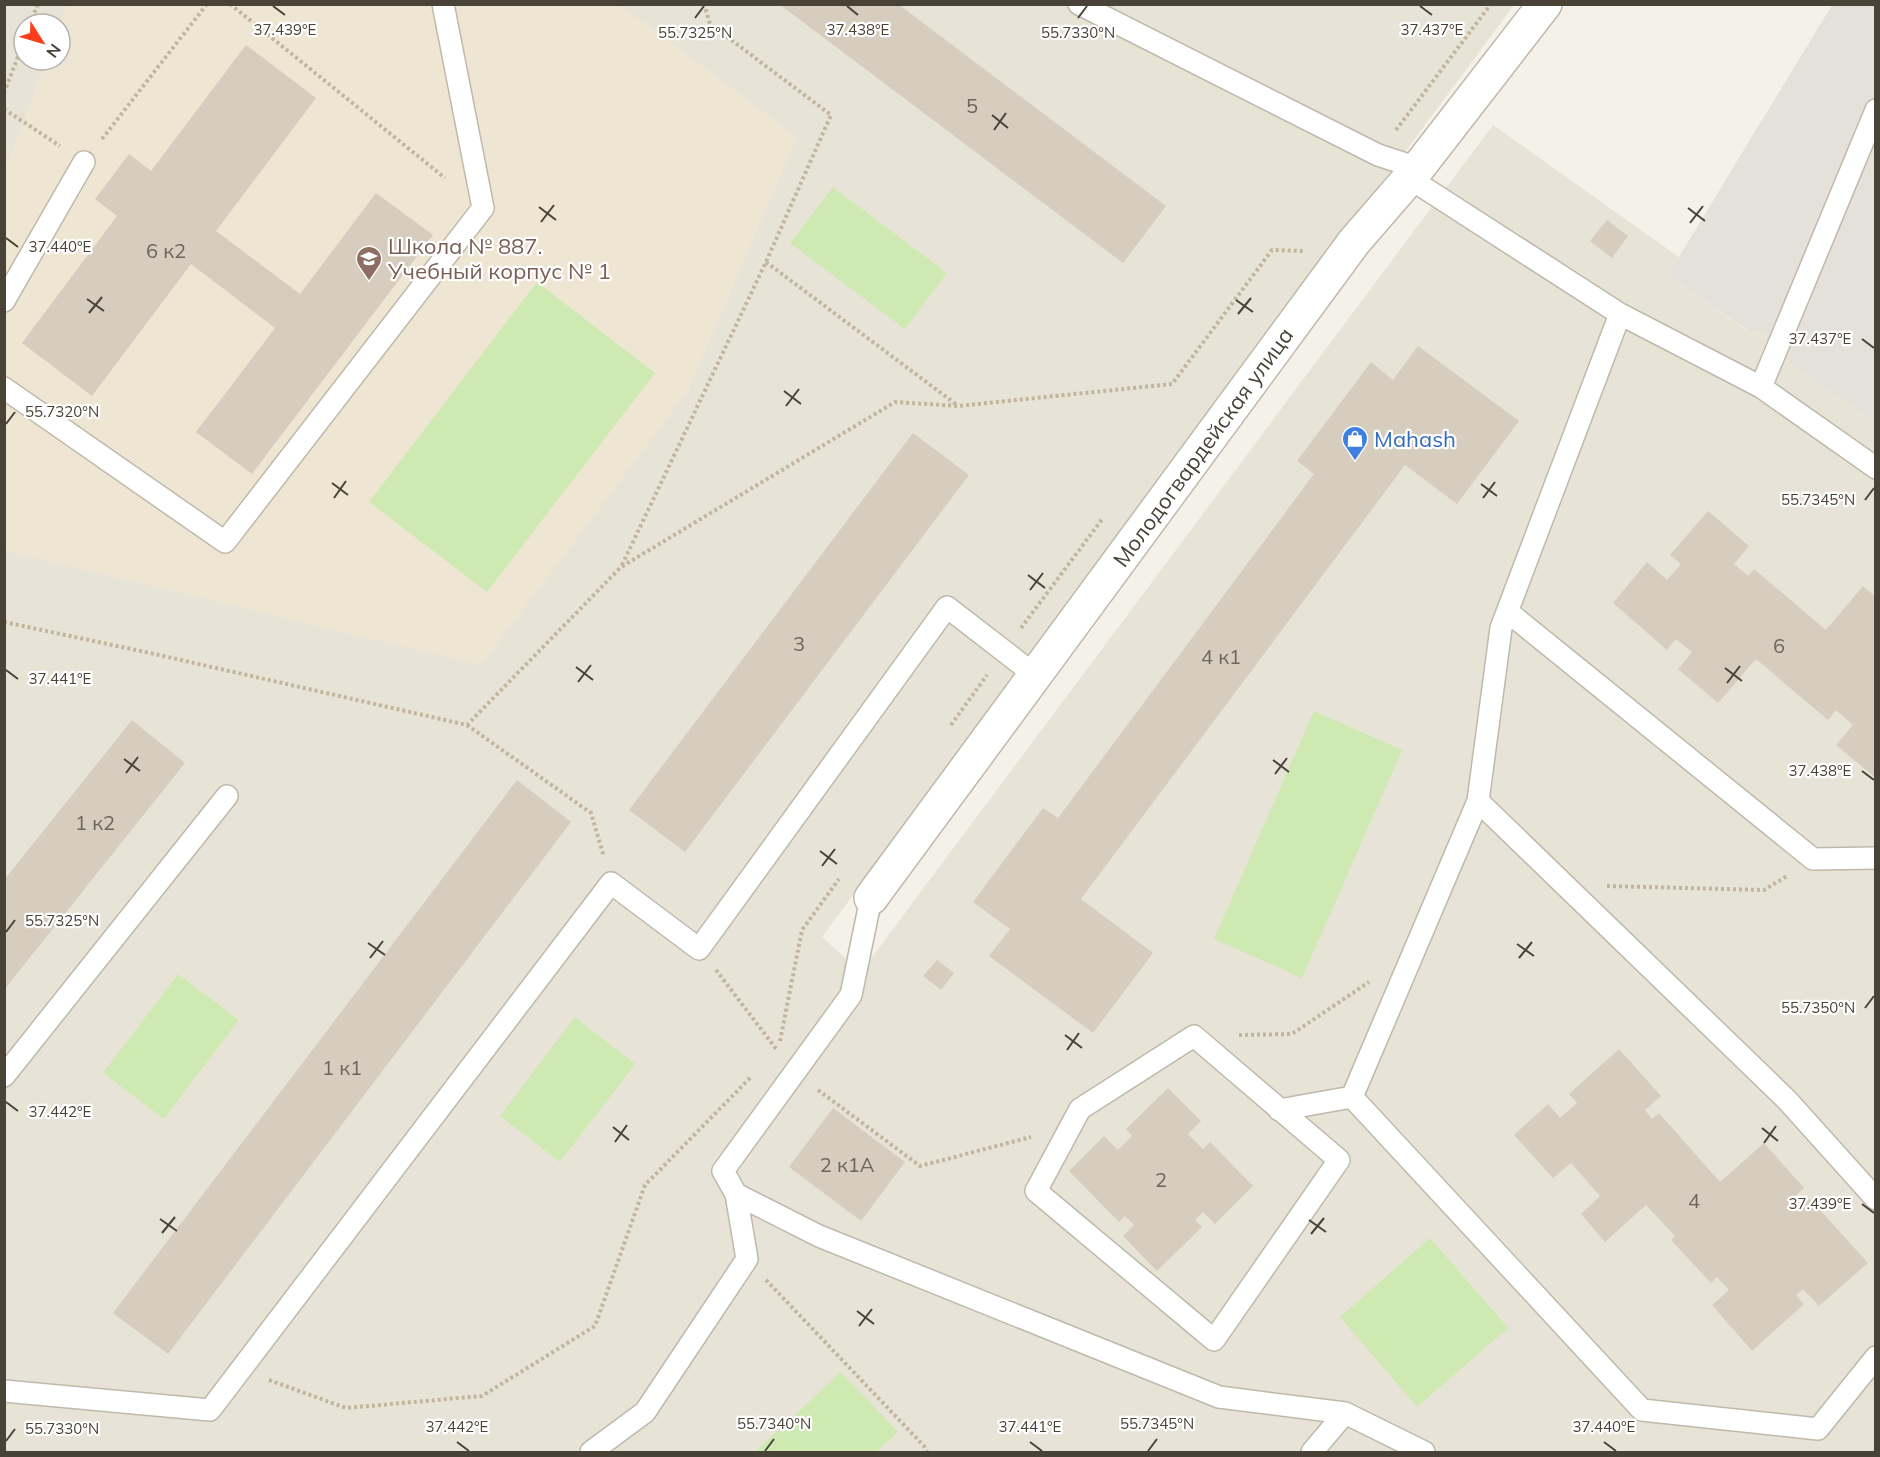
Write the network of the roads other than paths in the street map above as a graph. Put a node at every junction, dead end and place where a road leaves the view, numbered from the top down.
1 (444, 4) edge
2 (1079, 4) edge
3 (1545, 4) edge
4 (1875, 110) edge
5 (84, 162) road end
6 (1413, 173) junction
7 (4, 301) edge
8 (1620, 314) junction
9 (1761, 387) junction
10 (4, 388) edge
11 (1875, 468) edge
12 (1508, 612) junction
13 (1035, 675) junction
14 (227, 796) dead end
15 (1478, 801) junction
16 (1875, 858) edge
17 (872, 897) joint
18 (4, 1076) edge
19 (1352, 1097) junction
20 (1279, 1110) junction
21 (736, 1194) junction
22 (1875, 1199) edge
23 (1875, 1357) edge
24 (4, 1391) edge
25 (1345, 1413) junction
26 (591, 1452) edge
27 (1312, 1452) edge
28 (1424, 1452) edge

1 - 10 lane
2 - 6 lane
3 - 6 street, Молодогвардейская улица
4 - 9 lane
5 - 7 lane
6 - 8 lane
6 - 13 street, Молодогвардейская улица
8 - 9 lane
8 - 12 lane
9 - 11 lane
12 - 15 lane
12 - 16 lane
13 - 17 street, Молодогвардейская улица
13 - 24 lane
14 - 18 lane
15 - 19 lane
15 - 22 lane
17 - 21 lane
19 - 20 lane
19 - 23 lane
20 - 20 lane
21 - 25 lane
21 - 26 lane
25 - 27 lane
25 - 28 lane

